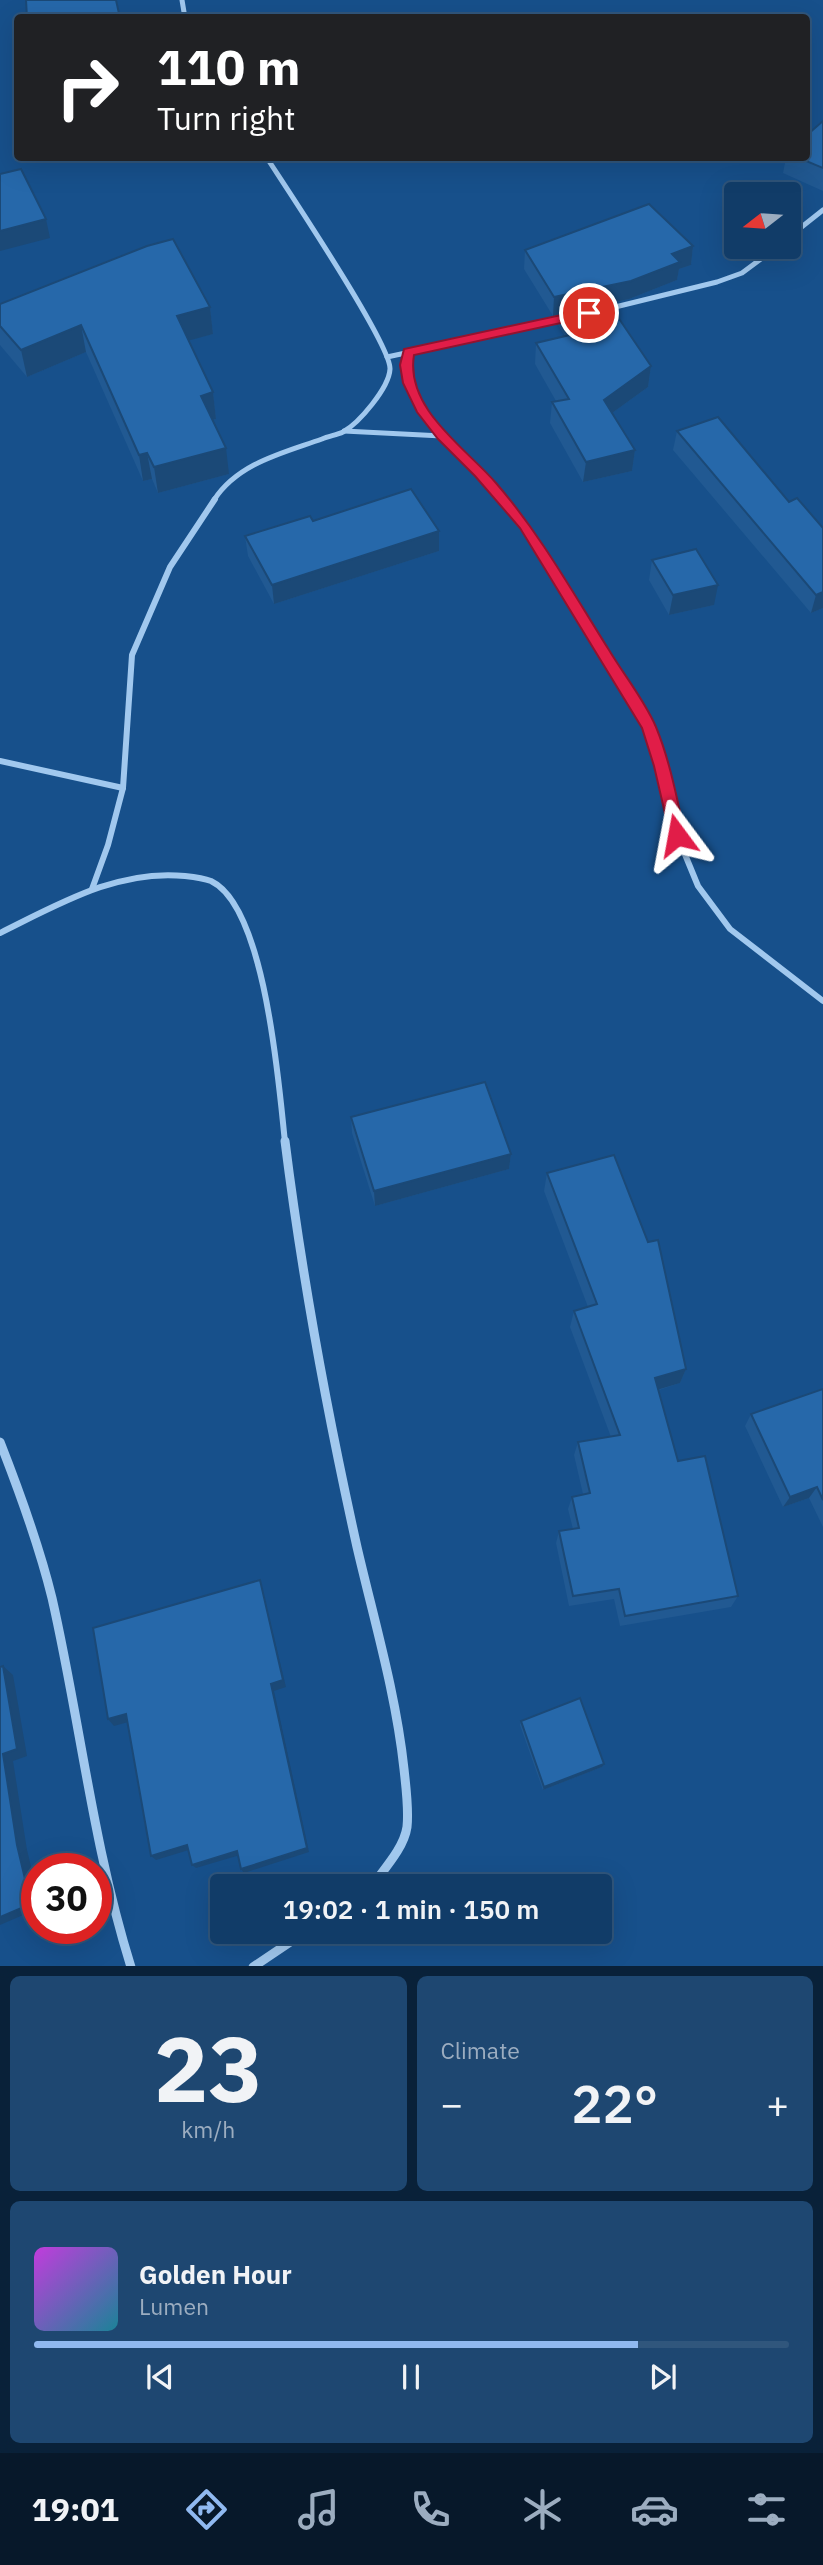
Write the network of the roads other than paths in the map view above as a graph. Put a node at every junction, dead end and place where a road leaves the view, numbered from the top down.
1 (269, 161) edge
2 (823, 210) edge
3 (802, 227) edge
4 (761, 259) edge
5 (589, 313) edge
6 (576, 316) edge
7 (408, 352) junction
8 (387, 357) junction
9 (344, 431) junction
10 (442, 436) junction
11 (0, 761) edge
12 (123, 788) junction
13 (92, 889) junction
14 (0, 933) edge
15 (823, 1001) edge
16 (0, 1442) edge
17 (380, 1874) edge
18 (287, 1944) edge
19 (131, 1966) edge
20 (253, 1966) edge

1 - 8 street
2 - 3 street
4 - 5 street
6 - 7 street
7 - 8 street
7 - 10 street
8 - 9 street
9 - 10 street
9 - 12 street
10 - 15 street
11 - 12 street
12 - 13 street
13 - 14 street
13 - 17 street
16 - 19 street
18 - 20 street

